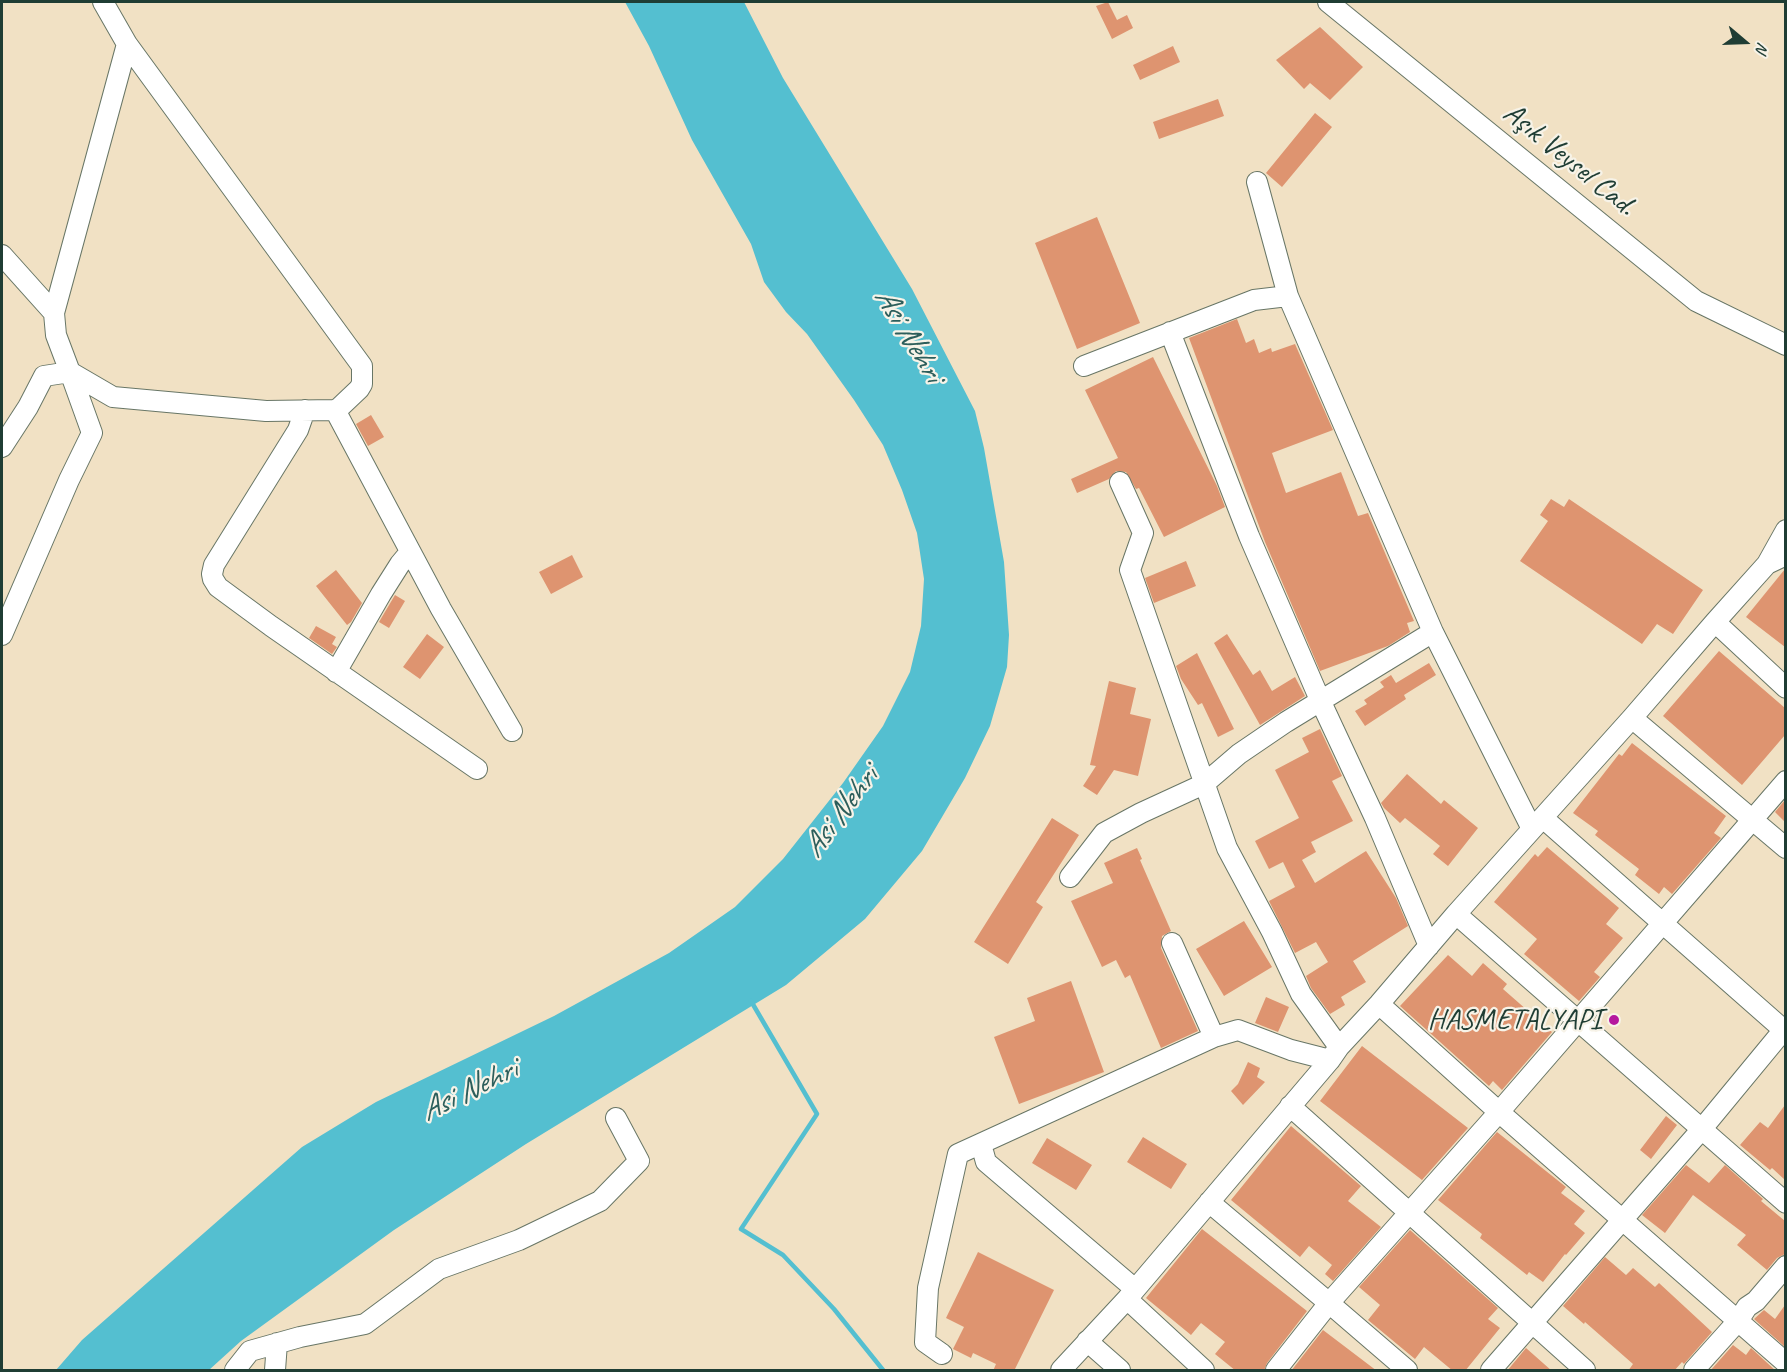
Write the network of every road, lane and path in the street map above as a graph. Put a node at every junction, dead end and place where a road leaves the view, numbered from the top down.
1 (104, 2) edge
2 (1328, 2) edge
3 (127, 44) junction
4 (1257, 182) dead end
5 (2, 255) edge
6 (1288, 296) junction
7 (54, 313) junction
8 (1170, 332) junction
9 (1785, 345) edge
10 (1084, 366) dead end
11 (70, 372) junction
12 (335, 410) junction
13 (306, 411) junction
14 (2, 447) edge
15 (1120, 482) dead end
16 (1785, 530) edge
17 (410, 552) junction
18 (1785, 555) edge
19 (1767, 564) junction
20 (1715, 621) junction
21 (1433, 632) junction
22 (2, 635) edge
23 (336, 672) junction
24 (1785, 688) edge
25 (1320, 700) junction
26 (1632, 718) junction
27 (512, 731) dead end
28 (477, 769) dead end
29 (1785, 781) edge
30 (1204, 784) junction
31 (1753, 819) junction
32 (1537, 824) junction
33 (1785, 849) edge
34 (1070, 877) dead end
35 (1456, 914) junction
36 (1663, 923) junction
37 (1172, 943) dead end
38 (1429, 946) junction
39 (1379, 1004) junction
40 (1577, 1021) junction
41 (1785, 1030) edge
42 (1214, 1037) junction
43 (1334, 1054) junction
44 (1290, 1106) junction
45 (1499, 1112) junction
46 (616, 1118) dead end
47 (1701, 1130) junction
48 (981, 1144) junction
49 (1209, 1202) junction
50 (1785, 1203) edge
51 (1410, 1214) junction
52 (1623, 1220) junction
53 (1785, 1266) edge
54 (1131, 1294) junction
55 (1329, 1303) junction
56 (1738, 1321) junction
57 (1532, 1324) junction
58 (1087, 1341) junction
59 (277, 1343) junction
60 (942, 1354) dead end
61 (1785, 1363) edge
62 (235, 1371) edge
63 (275, 1371) edge
64 (1061, 1371) edge
65 (1120, 1371) edge
66 (1204, 1371) edge
67 (1276, 1371) edge
68 (1407, 1371) edge
69 (1491, 1371) edge
70 (1585, 1371) edge
71 (1694, 1371) edge

1 - 3 street
2 - 9 street, Aşık Veysel Cad.
3 - 7 street
3 - 12 street
4 - 6 street
5 - 7 street
6 - 8 street
6 - 21 street
7 - 11 street
8 - 10 street
8 - 25 street
11 - 13 street
11 - 14 street
11 - 22 street
12 - 13 street
12 - 17 street
13 - 23 street
15 - 30 street
16 - 19 street
17 - 23 street
17 - 27 street
18 - 19 street
19 - 20 street
20 - 24 street
20 - 26 street
21 - 25 street
21 - 32 street
23 - 28 street
25 - 30 street
25 - 38 street
26 - 31 street
26 - 32 street
29 - 31 street
30 - 34 street
30 - 43 street
31 - 33 street
31 - 36 street
32 - 35 street
32 - 36 street
35 - 38 street
35 - 40 street
36 - 40 street
36 - 41 street
37 - 42 street
38 - 39 street
39 - 43 street
39 - 45 street
40 - 45 street
40 - 47 street
41 - 47 street
42 - 43 street
42 - 48 street
43 - 44 street
44 - 49 street
44 - 51 street
45 - 51 street
45 - 52 street
46 - 59 street
47 - 50 street
47 - 52 street
48 - 54 street
48 - 60 street
49 - 54 street
49 - 55 street
51 - 55 street
51 - 57 street
52 - 56 street
52 - 57 street
53 - 56 street
54 - 58 street
54 - 66 street
55 - 67 street
55 - 68 street
56 - 61 street
56 - 71 street
57 - 69 street
57 - 70 street
58 - 64 street
58 - 65 street
59 - 62 street
59 - 63 street

